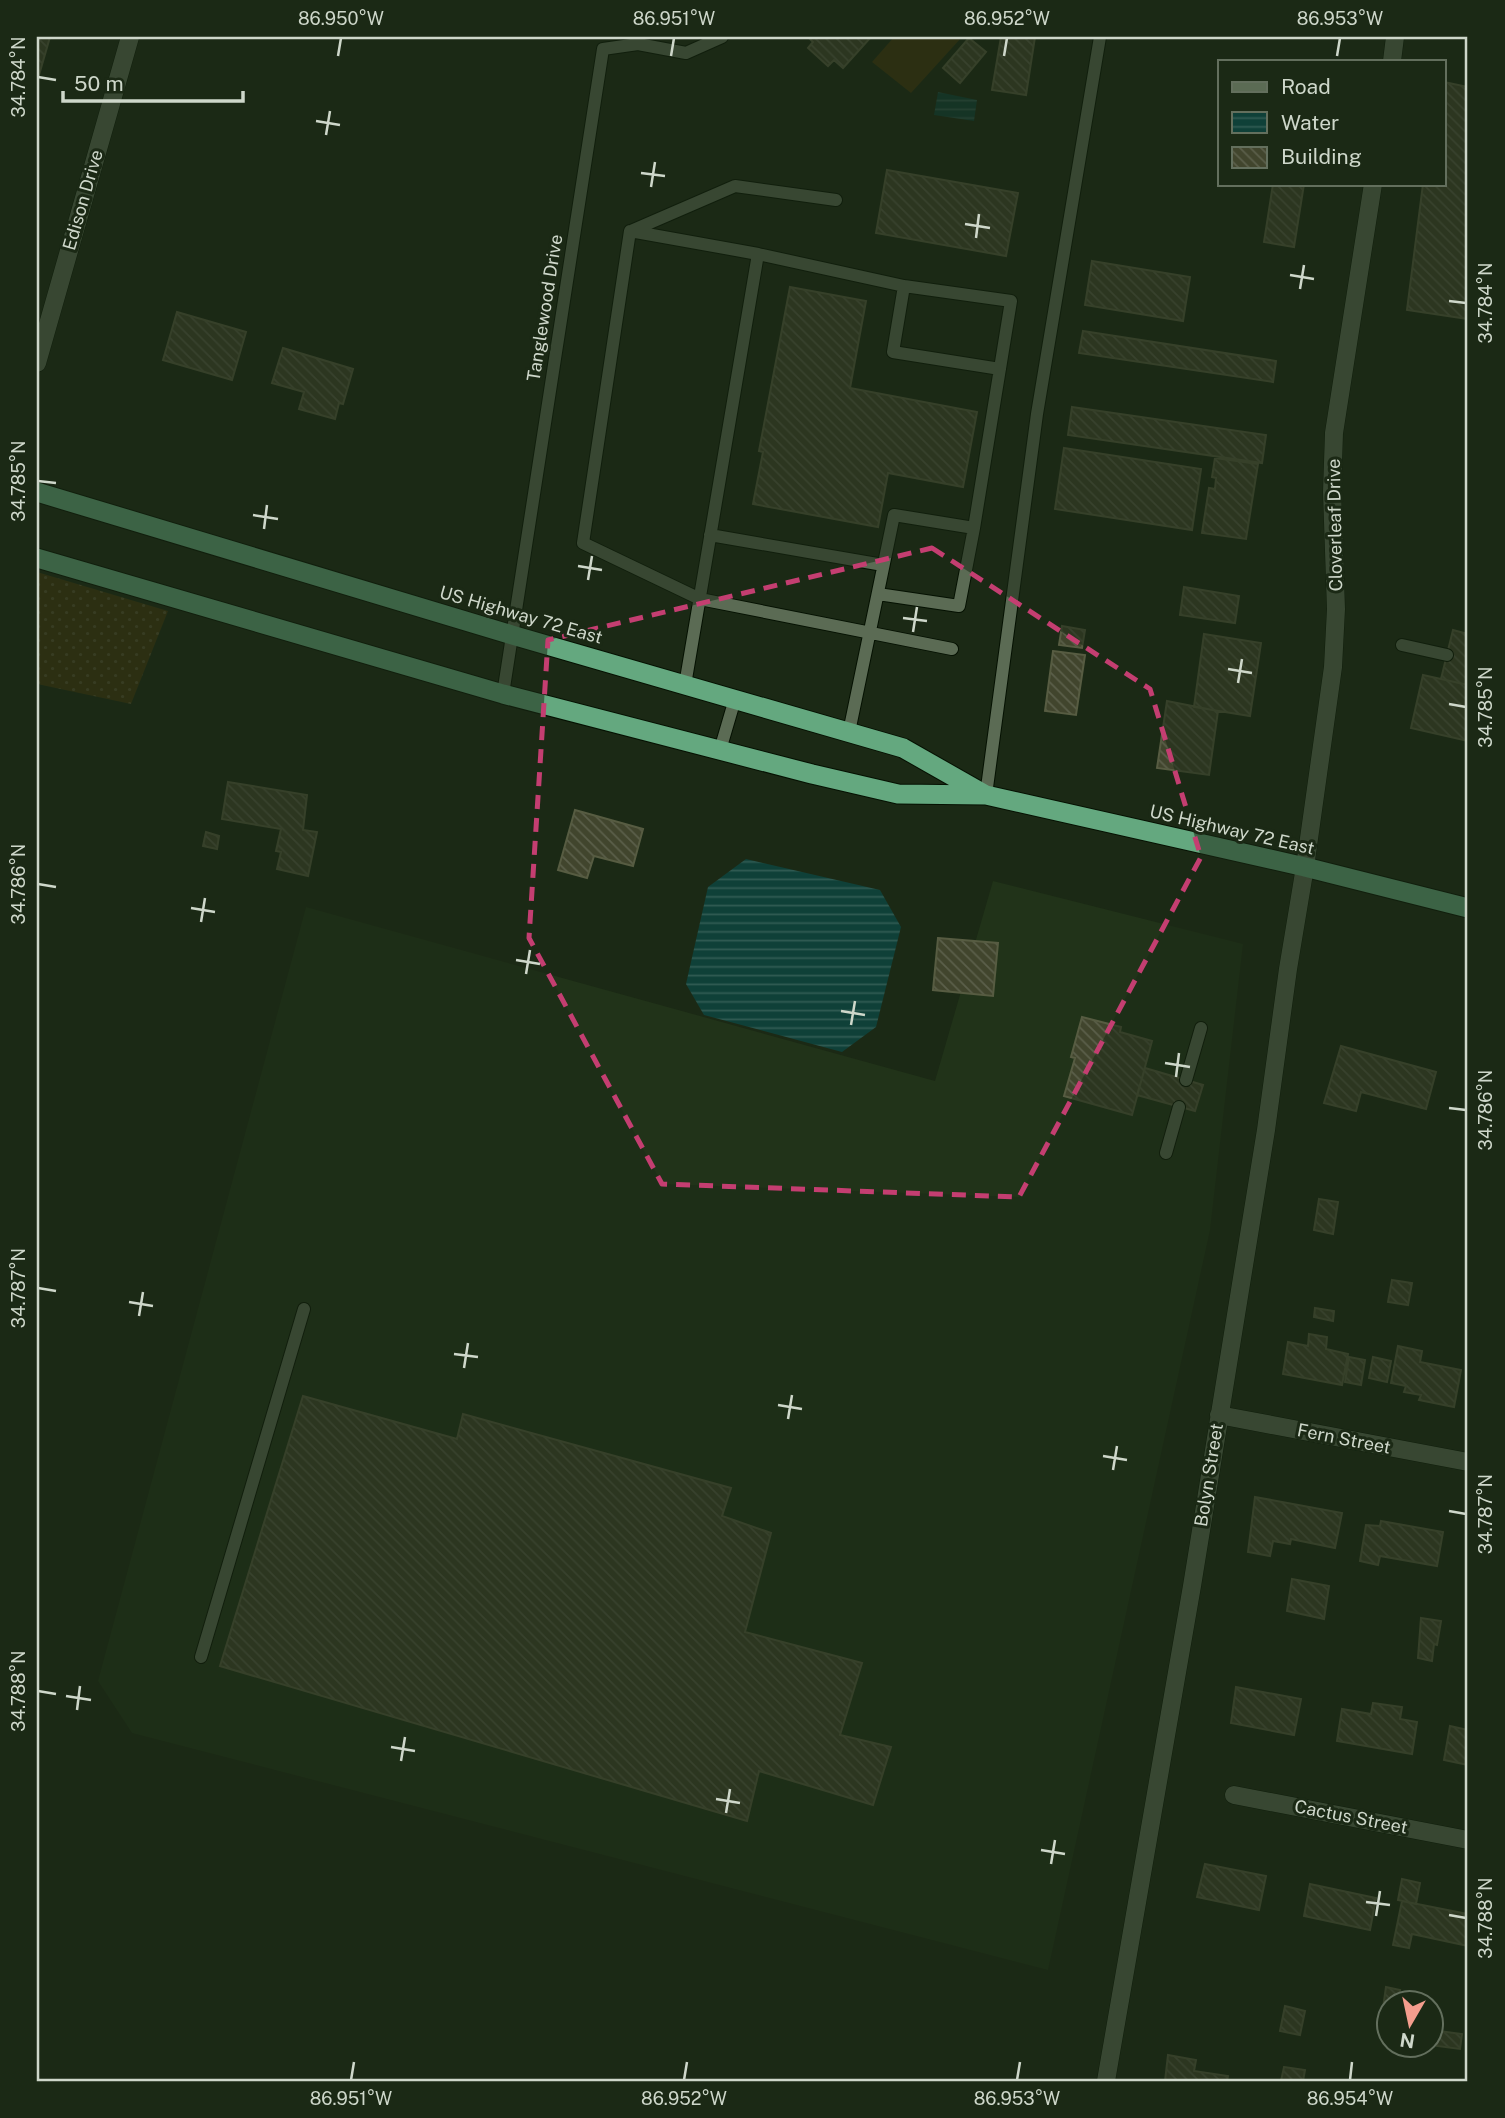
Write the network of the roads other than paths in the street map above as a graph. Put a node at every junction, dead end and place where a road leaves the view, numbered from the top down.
1 (130, 37) edge
2 (722, 37) edge
3 (1100, 37) edge
4 (1395, 37) edge
5 (1391, 60) edge
6 (1373, 186) edge
7 (836, 200) dead end
8 (630, 231) junction
9 (758, 254) junction
10 (904, 286) junction
11 (37, 363) edge
12 (1000, 369) junction
13 (37, 492) edge
14 (974, 527) junction
15 (710, 535) junction
16 (37, 558) edge
17 (883, 565) junction
18 (878, 594) junction
19 (700, 599) junction
20 (870, 633) junction
21 (512, 635) junction
22 (1402, 645) dead end
23 (952, 649) dead end
24 (1447, 655) dead end
25 (685, 685) junction
26 (503, 694) junction
27 (735, 699) junction
28 (849, 732) junction
29 (720, 750) junction
30 (986, 795) junction
31 (1305, 867) junction
32 (1468, 908) edge
33 (1201, 1028) dead end
34 (1186, 1080) dead end
35 (1178, 1107) dead end
36 (1166, 1153) dead end
37 (304, 1308) dead end
38 (1219, 1415) junction
39 (1468, 1462) edge
40 (201, 1657) dead end
41 (1234, 1795) dead end
42 (1468, 1840) edge
43 (1106, 2081) edge

1 - 11 street, Edison Drive
2 - 21 lane, Tanglewood Drive
3 - 30 lane
4 - 5 street
6 - 31 street, Cloverleaf Drive
7 - 8 lane
8 - 9 lane
8 - 19 lane
9 - 10 lane
9 - 15 lane
10 - 12 lane
10 - 12 lane
12 - 14 lane
13 - 21 highway, US Highway 72 East
14 - 17 lane
14 - 18 lane
15 - 17 lane
15 - 19 lane
16 - 26 highway, US Highway 72 East
17 - 18 lane
18 - 20 lane
19 - 20 lane
19 - 25 lane
20 - 23 lane
20 - 28 lane
21 - 25 highway, US Highway 72 East
21 - 26 lane, Tanglewood Drive
22 - 24 lane
25 - 27 highway, US Highway 72 East
26 - 29 highway, US Highway 72 East
27 - 28 highway, US Highway 72 East
27 - 29 lane
28 - 30 highway, US Highway 72 East
29 - 30 highway, US Highway 72 East
30 - 31 highway, US Highway 72 East
31 - 32 highway, US Highway 72 East
31 - 38 street, Bolyn Street
33 - 34 lane
35 - 36 lane
37 - 40 lane
38 - 39 street, Fern Street
38 - 43 street, Bolyn Street
41 - 42 street, Cactus Street

